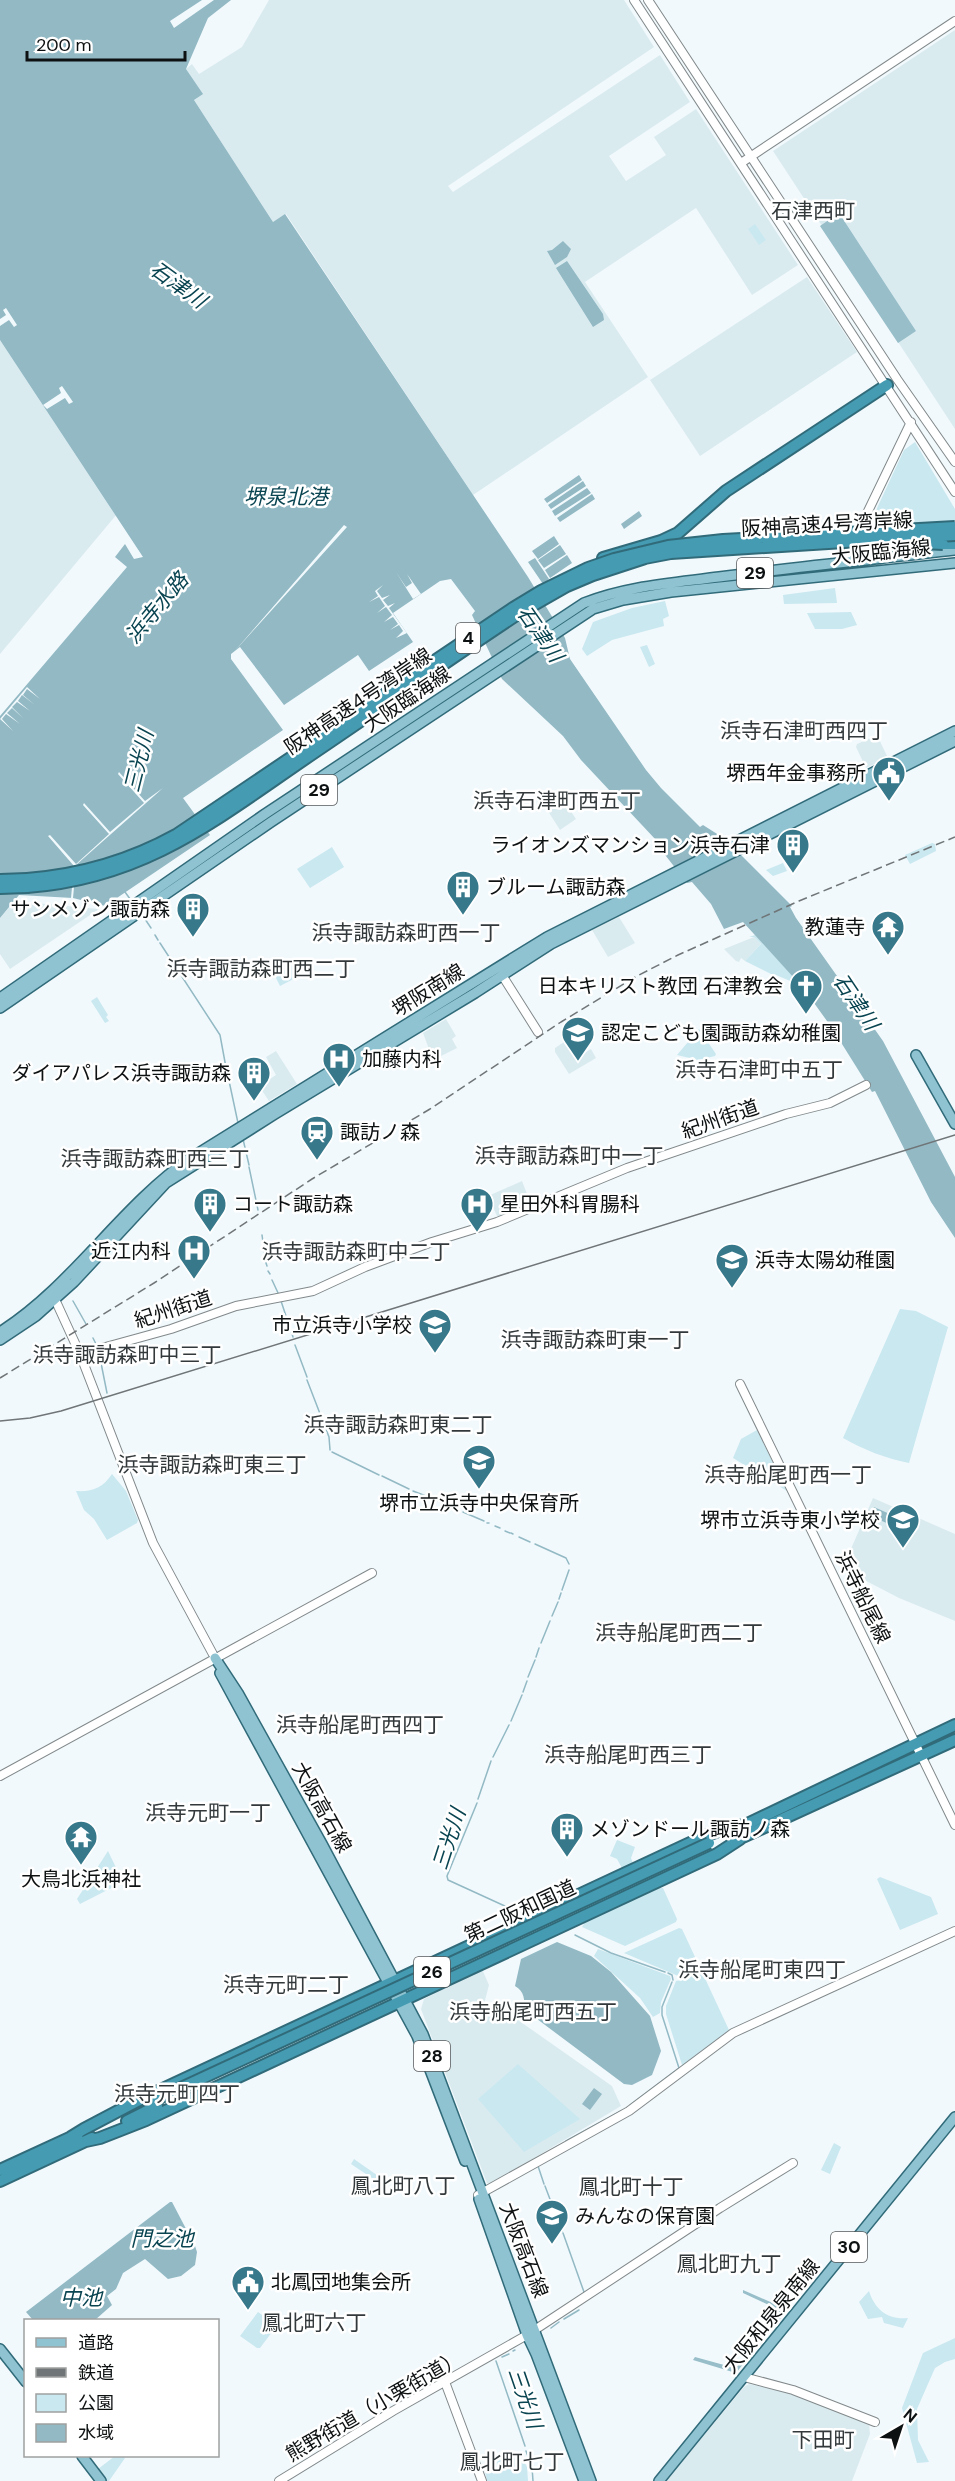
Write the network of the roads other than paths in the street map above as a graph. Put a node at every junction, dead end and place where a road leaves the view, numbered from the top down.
1 (634, 0) edge
2 (648, 0) edge
3 (955, 21) edge
4 (751, 157) junction
5 (741, 163) junction
6 (897, 379) junction
7 (887, 385) junction
8 (926, 421) junction
9 (911, 422) junction
10 (955, 454) edge
11 (955, 462) edge
12 (955, 492) edge
13 (955, 527) edge
14 (955, 535) edge
15 (955, 544) edge
16 (782, 545) junction
17 (955, 550) edge
18 (844, 561) junction
19 (955, 563) edge
20 (541, 591) junction
21 (563, 622) junction
22 (955, 731) edge
23 (955, 741) edge
24 (733, 847) junction
25 (679, 874) junction
26 (0, 880) edge
27 (0, 888) edge
28 (136, 909) junction
29 (502, 975) junction
30 (0, 998) edge
31 (0, 1008) edge
32 (538, 1032) dead end
33 (916, 1055) dead end
34 (866, 1085) dead end
35 (955, 1124) edge
36 (240, 1132) junction
37 (53, 1296) junction
38 (0, 1332) edge
39 (0, 1340) edge
40 (80, 1354) junction
41 (740, 1384) dead end
42 (372, 1573) dead end
43 (215, 1658) junction
44 (955, 1725) edge
45 (955, 1740) edge
46 (915, 1744) junction
47 (921, 1756) junction
48 (0, 1776) edge
49 (747, 1825) junction
50 (955, 1825) edge
51 (740, 1839) junction
52 (955, 1931) edge
53 (393, 1982) junction
54 (402, 1999) junction
55 (156, 2103) junction
56 (955, 2117) edge
57 (71, 2137) junction
58 (86, 2141) junction
59 (793, 2163) dead end
60 (0, 2170) edge
61 (0, 2181) edge
62 (480, 2194) junction
63 (531, 2332) junction
64 (0, 2349) edge
65 (744, 2378) junction
66 (24, 2379) edge
67 (445, 2382) junction
68 (874, 2422) dead end
69 (83, 2457) edge
70 (101, 2481) edge
71 (279, 2481) edge
72 (482, 2481) edge
73 (578, 2481) edge
74 (584, 2481) edge
75 (591, 2481) edge
76 (596, 2481) edge
77 (659, 2481) edge

1 - 5 street
2 - 4 street
3 - 4 street
4 - 5 street
4 - 6 street
5 - 7 street
6 - 7 street
6 - 8 street
7 - 9 street
7 - 20 highway, bridge
8 - 10 street
8 - 11 street
9 - 12 street
9 - 18 street
13 - 20 highway, 阪神高速4号湾岸線 / 4, bridge
14 - 16 highway, 阪神高速4号湾岸線 / 4, bridge
15 - 16 highway, bridge
16 - 27 highway, 阪神高速4号湾岸線 / 4, bridge
17 - 18 main road, 大阪臨海線 / 29
18 - 21 main road, 大阪臨海線 / 29
19 - 21 main road, 大阪臨海線 / 29
20 - 26 highway, 阪神高速4号湾岸線 / 4, bridge
21 - 28 main road, 大阪臨海線 / 29
21 - 28 main road, 大阪臨海線 / 29
22 - 24 main road, 堺阪南線
23 - 24 main road, 堺阪南線
24 - 25 main road, 堺阪南線
25 - 29 main road, 堺阪南線
25 - 36 main road, 堺阪南線
28 - 30 main road, 大阪臨海線 / 29
28 - 31 main road, 大阪臨海線 / 29
29 - 32 street
29 - 36 main road, 堺阪南線
33 - 35 main road
34 - 40 street, 紀州街道
36 - 37 main road, 堺阪南線
37 - 38 main road, 堺阪南線
37 - 39 main road, 堺阪南線
37 - 40 street
40 - 43 street
41 - 46 street, 浜寺船尾線
42 - 43 street
43 - 48 street
43 - 53 main road, 大阪高石線 / 28
44 - 46 highway, 第二阪和国道 / 26
45 - 47 highway, 第二阪和国道 / 26
46 - 47 street, 浜寺船尾線
46 - 49 highway, 第二阪和国道 / 26
47 - 50 street, 浜寺船尾線
47 - 51 highway, 第二阪和国道 / 26
49 - 53 highway, 26
49 - 55 highway, 第二阪和国道 / 26, bridge
51 - 54 highway, 26
51 - 55 highway, 第二阪和国道 / 26
52 - 62 street
53 - 54 main road, 大阪高石線 / 28
53 - 57 highway, 26
54 - 58 highway, 26
54 - 62 main road, 大阪高石線 / 28
55 - 57 highway, 第二阪和国道 / 26
55 - 58 highway, 第二阪和国道 / 26
56 - 65 main road, 大阪和泉泉南線 / 30
57 - 60 highway, 第二阪和国道 / 26
58 - 61 highway, 第二阪和国道 / 26
59 - 63 street
62 - 63 main road, 大阪高石線 / 28
63 - 67 street, 熊野街道（小栗街道）
63 - 73 main road
63 - 74 main road, 大阪高石線 / 28
63 - 75 main road, 大阪高石線 / 28
63 - 76 main road
64 - 66 main road
65 - 68 street
65 - 77 main road, 大阪和泉泉南線 / 30
67 - 71 street, 熊野街道（小栗街道）
67 - 72 street
69 - 70 main road

